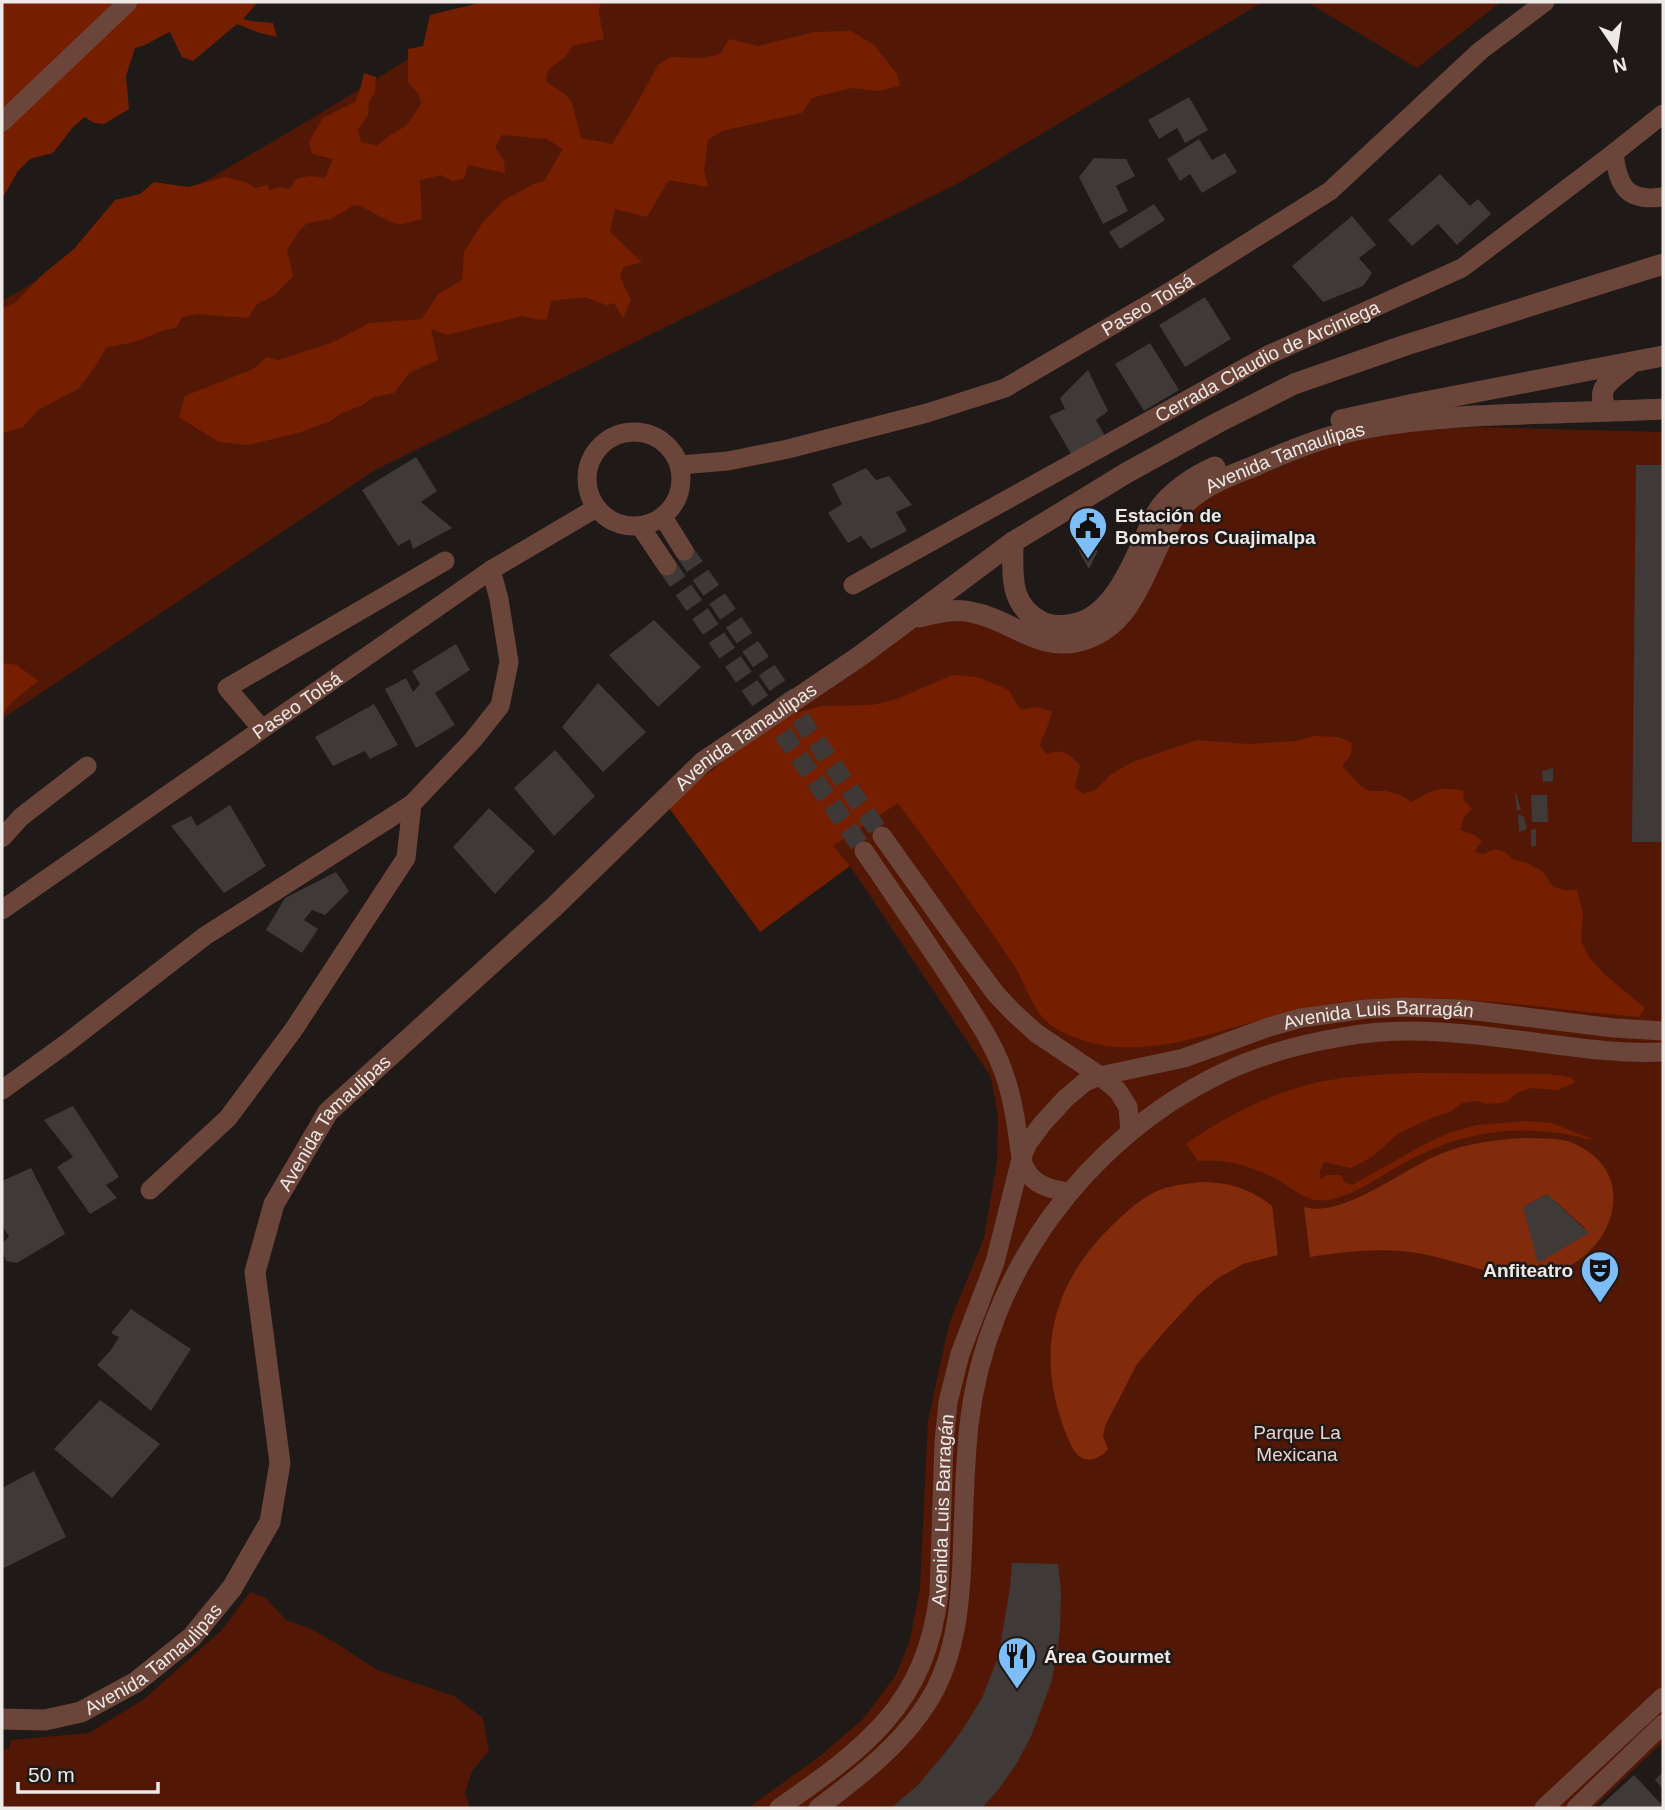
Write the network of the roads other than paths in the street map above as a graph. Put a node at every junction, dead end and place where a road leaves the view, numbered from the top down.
1 (128, 2) edge
2 (1545, 2) edge
3 (1663, 114) edge
4 (2, 122) edge
5 (1615, 153) junction
6 (1663, 197) edge
7 (1663, 264) edge
8 (1663, 356) edge
9 (1632, 362) junction
10 (1663, 409) edge
11 (1608, 411) junction
12 (680, 465) junction
13 (596, 508) junction
14 (663, 517) junction
15 (640, 526) junction
16 (1013, 542) junction
17 (684, 551) tunnel mouth
18 (445, 561) dead end
19 (667, 566) tunnel mouth
20 (491, 570) junction
21 (853, 585) dead end
22 (910, 619) junction
23 (262, 729) junction
24 (87, 766) dead end
25 (412, 804) junction
26 (882, 836) tunnel mouth
27 (2, 838) edge
28 (864, 850) tunnel mouth
29 (2, 910) edge
30 (1663, 1031) edge
31 (1663, 1052) edge
32 (1100, 1076) junction
33 (2, 1090) edge
34 (1130, 1131) junction
35 (1021, 1159) junction
36 (150, 1190) dead end
37 (1069, 1192) junction
38 (909, 1689) junction
39 (1663, 1697) edge
40 (928, 1701) junction
41 (5, 1718) edge
42 (1663, 1724) edge
43 (779, 1808) edge
44 (818, 1808) edge
45 (1544, 1808) edge
46 (1576, 1808) edge

1 - 4 street
2 - 12 street, Paseo Tolsá
3 - 5 street, Cerrada Claudio de Arciniega
5 - 6 street
5 - 21 street, Cerrada Claudio de Arciniega
7 - 16 street, Avenida Tamaulipas
8 - 9 street, Avenida Tamaulipas
9 - 11 street
9 - 16 street, Avenida Tamaulipas
10 - 11 street, Avenida Tamaulipas
11 - 22 street, Avenida Tamaulipas
12 - 13 street
12 - 14 street
13 - 15 street
13 - 20 street, Paseo Tolsá
14 - 15 street
14 - 17 street
15 - 19 street
16 - 22 street, Avenida Tamaulipas
18 - 23 street
20 - 23 street, Paseo Tolsá
20 - 25 street
22 - 41 street, Avenida Tamaulipas
23 - 29 street, Paseo Tolsá
24 - 27 street
25 - 33 street
25 - 36 street
26 - 32 street
28 - 35 street, Avenida Luis Barragán
30 - 32 street, Avenida Luis Barragán
31 - 34 street, Avenida Luis Barragán
32 - 34 street
32 - 35 street, Avenida Luis Barragán
34 - 37 street, Avenida Luis Barragán
35 - 37 street
35 - 38 street, Avenida Luis Barragán
37 - 40 street, Avenida Luis Barragán
38 - 40 street
38 - 43 street, Avenida Luis Barragán
39 - 45 street
40 - 44 street, Avenida Luis Barragán
42 - 46 street

